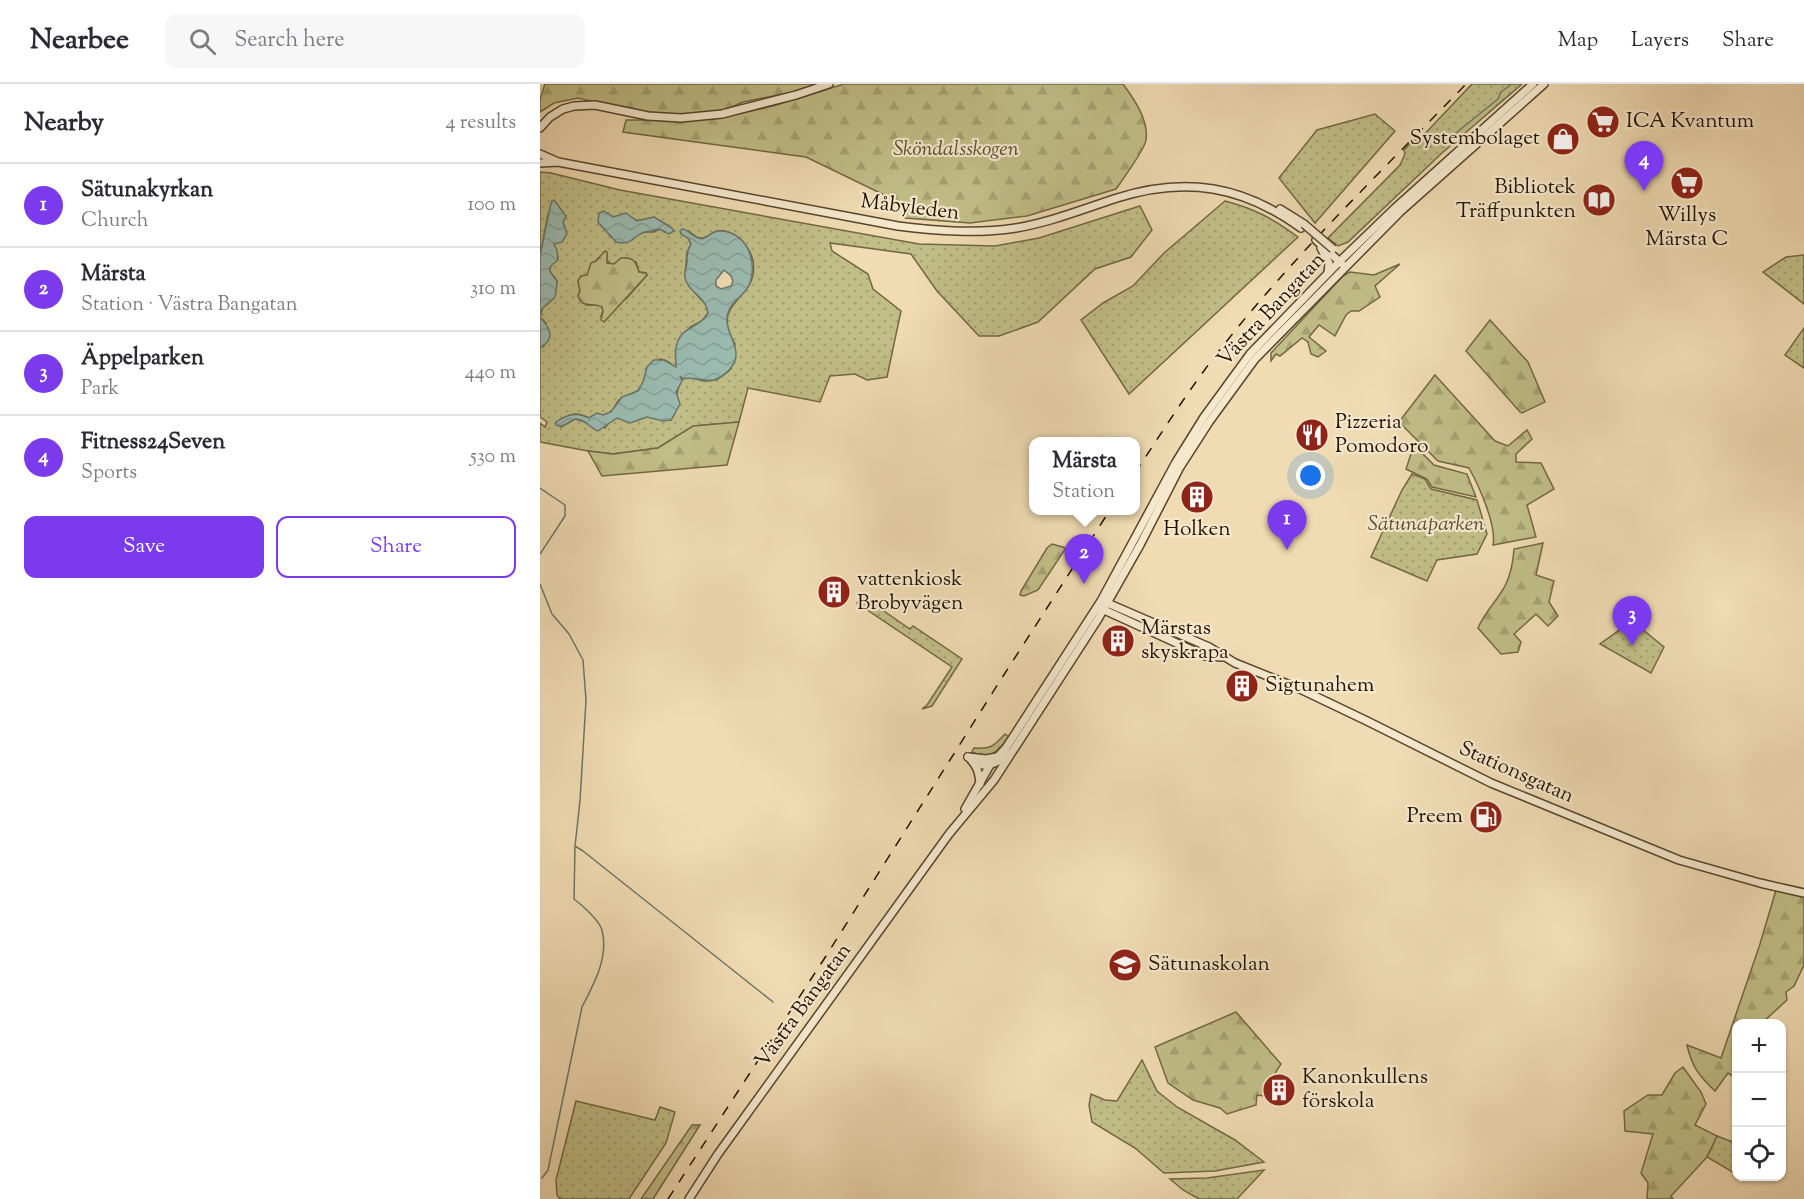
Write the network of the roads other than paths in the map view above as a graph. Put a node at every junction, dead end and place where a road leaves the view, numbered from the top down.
1 (830, 84) edge
2 (1533, 84) edge
3 (1544, 84) edge
4 (541, 128) edge
5 (540, 153) edge
6 (558, 162) junction
7 (540, 163) edge
8 (1303, 226) junction
9 (1330, 253) junction
10 (1341, 260) junction
11 (1349, 264) junction
12 (1328, 273) junction
13 (1103, 605) junction
14 (1014, 748) junction
15 (988, 762) junction
16 (983, 786) junction
17 (1804, 893) edge
18 (689, 1199) edge

1 - 4 street
2 - 10 street, Västra Bangatan
3 - 11 street, Västra Bangatan
5 - 6 street, Måbyleden
6 - 7 street, Måbyleden
6 - 8 street, Måbyleden
8 - 9 street, Måbyleden, bridge
8 - 9 street, Måbyleden
9 - 10 street, Måbyleden
9 - 12 street
10 - 11 street, Måbyleden
10 - 12 street, Västra Bangatan
11 - 13 street, Västra Bangatan
12 - 13 street, Västra Bangatan
13 - 14 street, Västra Bangatan
13 - 15 street, Västra Bangatan
13 - 17 street, Stationsgatan
14 - 15 street, Västra Bangatan
14 - 16 street, Västra Bangatan
15 - 16 street, Västra Bangatan
15 - 16 street
16 - 18 street, Västra Bangatan

